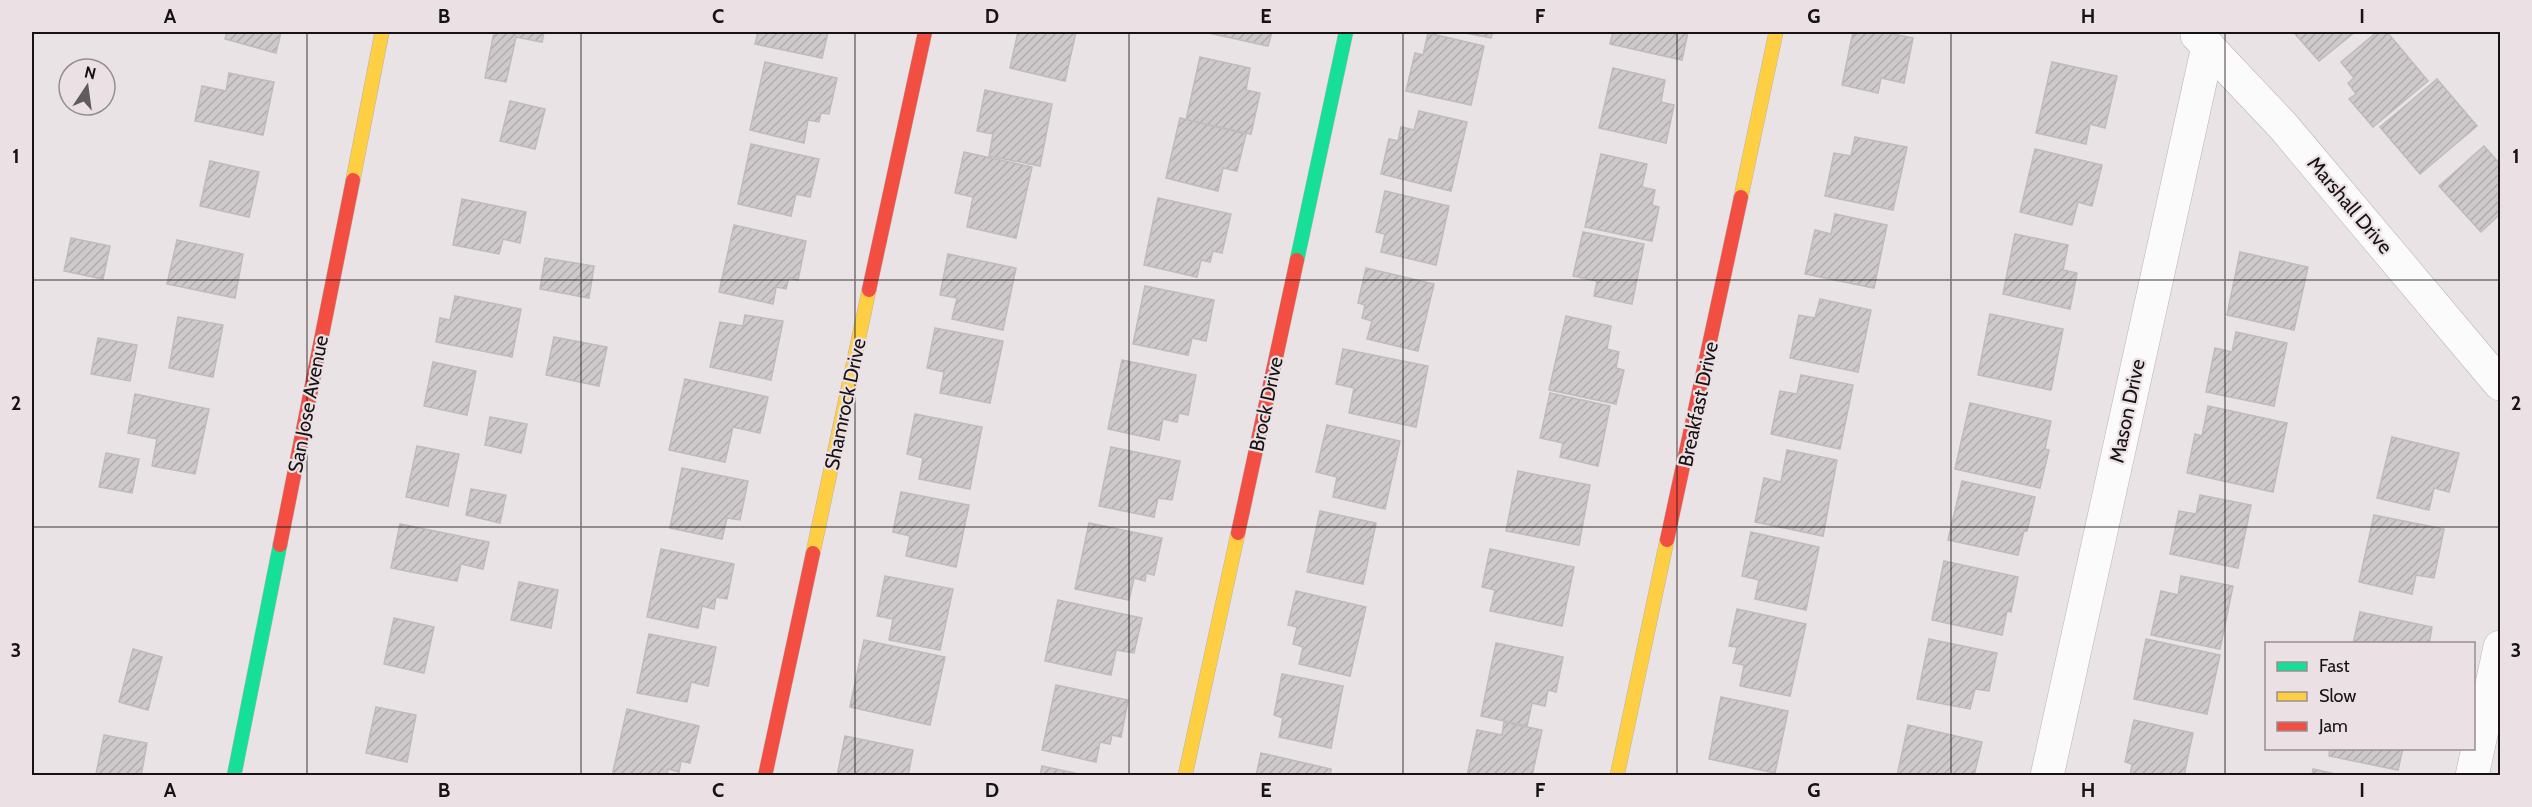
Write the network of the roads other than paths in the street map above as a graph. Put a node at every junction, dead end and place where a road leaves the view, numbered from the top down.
1 (382, 32) edge
2 (925, 32) edge
3 (1346, 32) edge
4 (1776, 32) edge
5 (2201, 39) edge
6 (2500, 384) edge
7 (2500, 647) edge
8 (234, 776) edge
9 (765, 776) edge
10 (1185, 776) edge
11 (1617, 776) edge
12 (2047, 776) edge
13 (2472, 776) edge

1 - 8 street, San Jose Avenue
2 - 9 street, Shamrock Drive
3 - 10 street, Brock Drive
4 - 11 street, Breakfast Drive
5 - 6 street, Marshall Drive
5 - 12 street, Mason Drive
7 - 13 street

